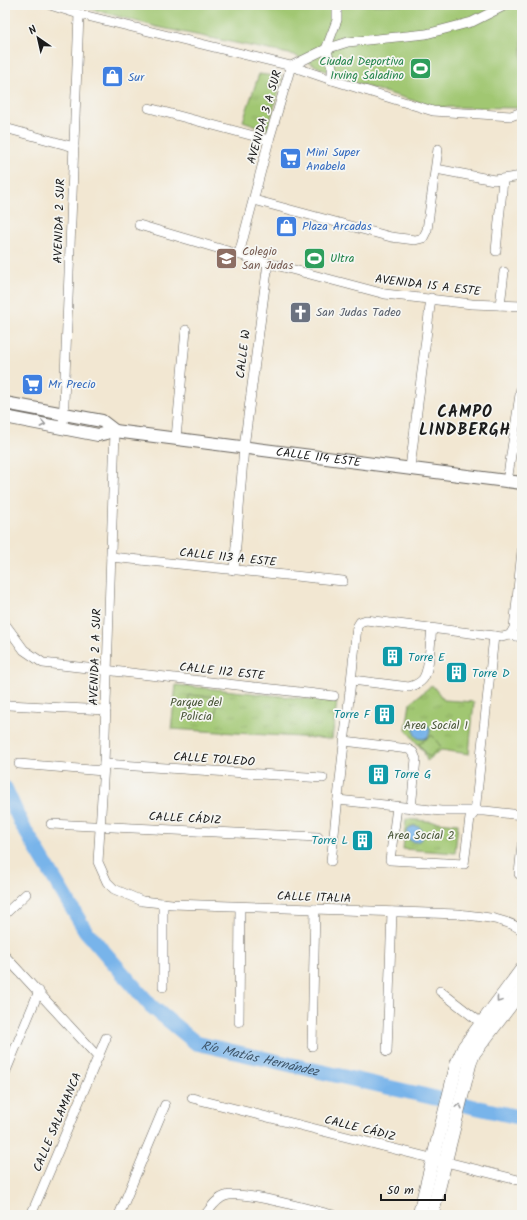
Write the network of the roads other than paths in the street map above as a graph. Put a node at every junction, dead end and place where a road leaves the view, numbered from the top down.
1 (50, 5) edge
2 (337, 5) edge
3 (506, 5) edge
4 (79, 14) junction
5 (326, 49) junction
6 (291, 66) junction
7 (332, 80) junction
8 (149, 108) dead end
9 (522, 112) edge
10 (5, 128) edge
11 (269, 140) junction
12 (74, 146) junction
13 (438, 149) dead end
14 (436, 169) junction
15 (522, 176) edge
16 (502, 180) junction
17 (254, 200) junction
18 (139, 225) dead end
19 (496, 251) dead end
20 (239, 254) junction
21 (268, 263) junction
22 (504, 272) dead end
23 (431, 298) junction
24 (500, 305) junction
25 (522, 306) edge
26 (186, 330) dead end
27 (522, 381) edge
28 (5, 403) edge
29 (63, 414) junction
30 (5, 417) edge
31 (63, 428) junction
32 (115, 431) junction
33 (176, 438) junction
34 (244, 447) junction
35 (410, 468) junction
36 (507, 482) junction
37 (522, 483) edge
38 (522, 551) edge
39 (111, 557) junction
40 (234, 570) junction
41 (343, 581) dead end
42 (5, 624) edge
43 (432, 629) junction
44 (510, 635) junction
45 (494, 636) junction
46 (522, 637) edge
47 (107, 671) junction
48 (352, 680) junction
49 (334, 696) dead end
50 (8, 705) dead end
51 (106, 710) junction
52 (345, 741) junction
53 (19, 764) dead end
54 (104, 768) junction
55 (323, 778) dead end
56 (338, 800) junction
57 (397, 806) junction
58 (411, 808) junction
59 (475, 812) junction
60 (522, 815) edge
61 (51, 824) dead end
62 (100, 825) junction
63 (318, 837) dead end
64 (522, 845) edge
65 (331, 861) dead end
66 (519, 874) dead end
67 (107, 882) joint
68 (26, 894) dead end
69 (162, 903) junction
70 (240, 907) junction
71 (315, 909) junction
72 (392, 912) junction
73 (5, 914) edge
74 (522, 930) edge
75 (5, 956) edge
76 (522, 969) edge
77 (163, 987) dead end
78 (522, 990) edge
79 (39, 991) junction
80 (440, 991) dead end
81 (239, 1022) dead end
82 (486, 1027) junction
83 (106, 1038) dead end
84 (312, 1046) dead end
85 (387, 1052) dead end
86 (98, 1057) junction
87 (5, 1073) edge
88 (192, 1098) dead end
89 (165, 1105) dead end
90 (443, 1144) junction
91 (439, 1160) junction
92 (522, 1181) edge
93 (31, 1215) edge
94 (119, 1215) edge
95 (205, 1215) edge
96 (333, 1215) edge
97 (419, 1215) edge
98 (432, 1215) edge

1 - 4 street
2 - 5 street
3 - 5 street, AVENIDA 3 A SUR
4 - 6 street
4 - 12 street, AVENIDA 2 SUR
5 - 6 street, AVENIDA 3 A SUR
5 - 7 street
6 - 7 street
6 - 11 street, AVENIDA 3 A SUR
7 - 9 street
8 - 11 street
10 - 12 street
11 - 17 street, AVENIDA 3 A SUR
12 - 29 street, AVENIDA 2 SUR
13 - 14 street
14 - 16 street
14 - 17 street
15 - 16 street
16 - 19 street
17 - 20 street, AVENIDA 3 A SUR
18 - 20 street, AVENIDA 15 A ESTE
20 - 21 street, AVENIDA 15 A ESTE
21 - 23 street, AVENIDA 15 A ESTE
21 - 34 street, CALLE W
22 - 24 street
23 - 24 street, AVENIDA 15 A ESTE
23 - 35 street
24 - 25 street, AVENIDA 15 A ESTE
26 - 33 street
27 - 36 street
28 - 29 street, CALLE 114 ESTE
29 - 31 street, AVENIDA 2 SUR
29 - 32 street, CALLE 114 ESTE
30 -> 31 street, CALLE 114 ESTE
31 - 32 street, CALLE 114 ESTE
32 - 33 street, CALLE 114 ESTE
32 - 39 street, AVENIDA 2 A SUR
33 - 34 street, CALLE 114 ESTE
34 - 35 street, CALLE 114 ESTE
34 - 40 street, CALLE W
35 - 36 street, CALLE 114 ESTE
36 - 37 street, CALLE 114 ESTE
38 - 44 street
39 - 40 street, CALLE 113 A ESTE
39 - 47 street, AVENIDA 2 A SUR
40 - 41 street, CALLE 113 A ESTE
42 - 47 street, CALLE 112 ESTE
43 - 45 street
43 - 48 street
43 - 48 street
44 - 45 street
44 - 46 street
45 - 59 street
47 - 49 street, CALLE 112 ESTE
47 - 51 street, AVENIDA 2 A SUR
48 - 52 street
50 - 51 street
51 - 54 street, AVENIDA 2 A SUR
52 - 56 street
52 - 58 street
53 - 54 street, CALLE TOLEDO
54 - 55 street, CALLE TOLEDO
54 - 62 street, AVENIDA 2 A SUR
56 - 57 street
56 - 65 street
57 - 58 street
57 - 59 street
58 - 59 street
59 - 60 street
61 - 62 street, CALLE CÁDIZ
62 - 63 street, CALLE CÁDIZ
62 - 67 street, AVENIDA 2 A SUR
64 - 66 street
67 - 69 street, CALLE ITALIA
68 - 73 street
69 - 70 street, CALLE ITALIA
69 - 77 street
70 - 71 street, CALLE ITALIA
70 - 81 street
71 - 72 street, CALLE ITALIA
71 - 84 street
72 - 74 street, CALLE ITALIA
72 - 85 street
75 - 79 street
76 -> 82 main road
78 - 82 main road
79 - 86 street
79 - 87 street
80 - 82 street
90 -> 82 main road
82 - 90 main road
83 - 86 street, CALLE SALAMANCA
86 - 93 street, CALLE SALAMANCA
88 - 91 street, CALLE CÁDIZ
89 - 94 street
90 - 91 main road
91 - 92 street, CALLE CÁDIZ
91 - 97 main road
91 - 98 main road
95 - 96 street

